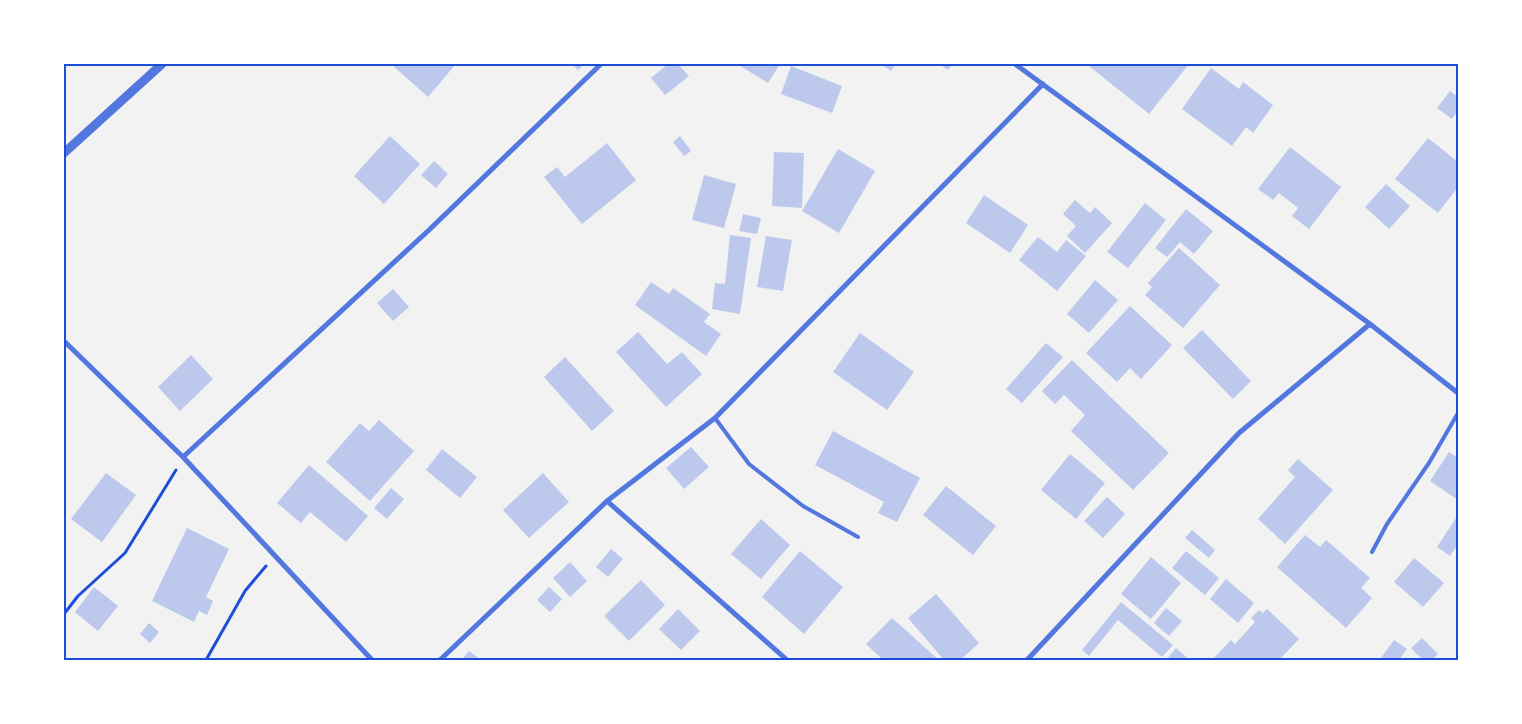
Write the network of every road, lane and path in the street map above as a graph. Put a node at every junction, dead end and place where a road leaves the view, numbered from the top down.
1 (162, 64) edge
2 (601, 64) edge
3 (1015, 64) edge
4 (1043, 84) junction
5 (64, 153) edge
6 (1370, 324) junction
7 (64, 341) edge
8 (1458, 393) edge
9 (1458, 413) edge
10 (715, 418) junction
11 (183, 457) junction
12 (607, 501) junction
13 (858, 537) dead end
14 (1372, 552) dead end
15 (275, 554) junction
16 (64, 614) edge
17 (206, 660) edge
18 (372, 660) edge
19 (440, 660) edge
20 (787, 660) edge
21 (1027, 660) edge

1 - 5 street
2 - 11 street
3 - 4 street
4 - 6 street
4 - 10 street
6 - 8 street
6 - 21 street
7 - 11 street
9 - 14 lane
10 - 12 street
10 - 13 lane
11 - 15 street
11 - 16 path
12 - 19 street
12 - 20 street
15 - 17 path
15 - 18 street

